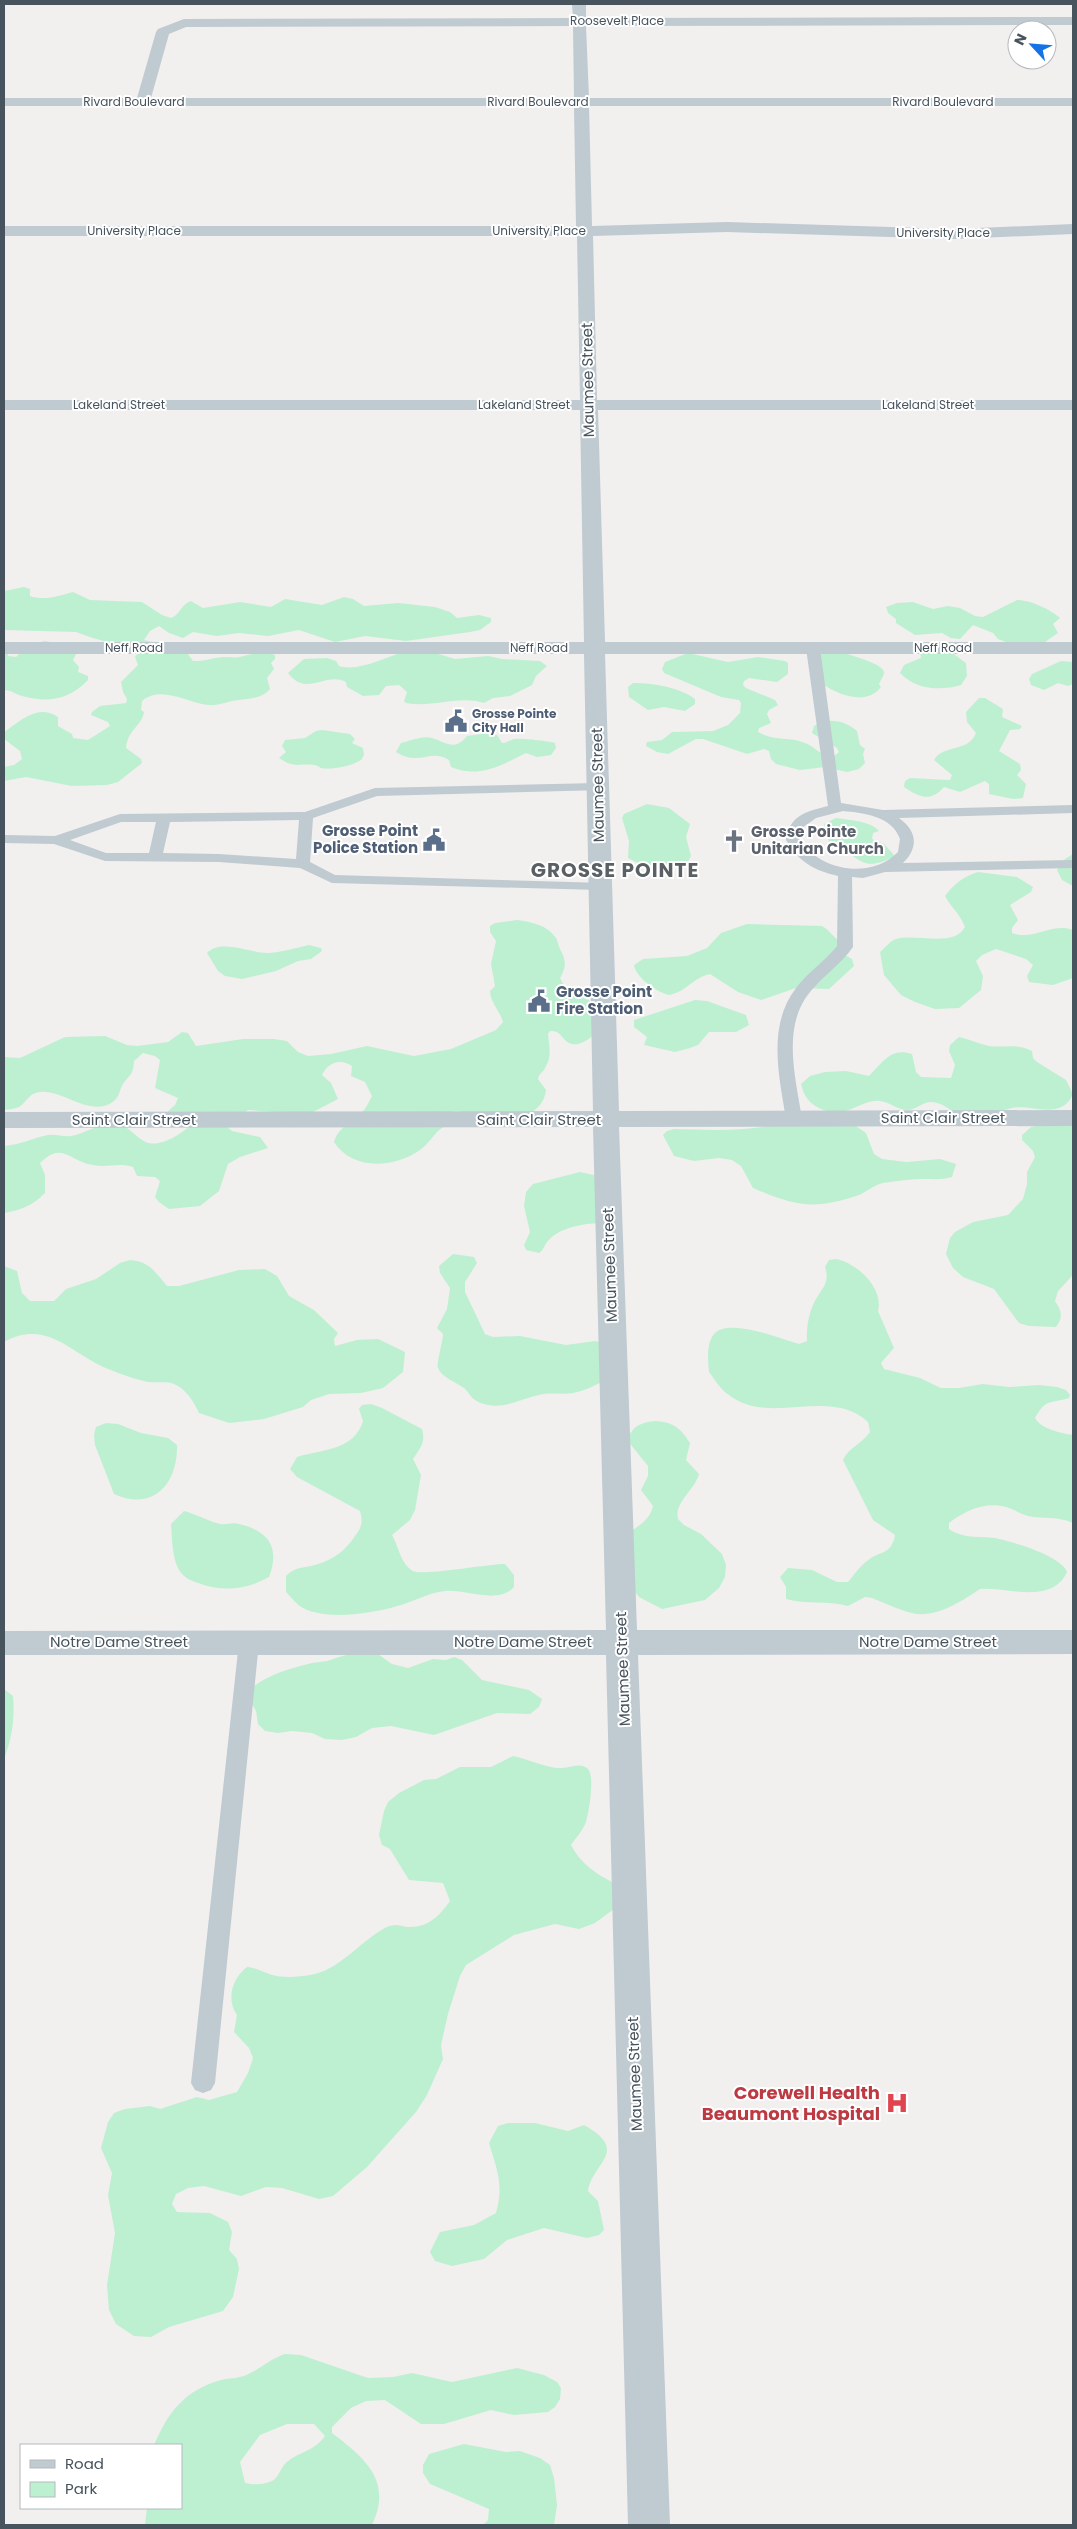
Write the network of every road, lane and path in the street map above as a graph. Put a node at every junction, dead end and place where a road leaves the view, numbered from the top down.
1 (579, 12) edge
2 (1073, 20) edge
3 (4, 102) edge
4 (143, 102) junction
5 (582, 102) junction
6 (1073, 102) edge
7 (1073, 229) edge
8 (4, 231) edge
9 (585, 231) junction
10 (4, 405) edge
11 (588, 405) junction
12 (1073, 405) edge
13 (4, 648) edge
14 (594, 648) junction
15 (813, 648) junction
16 (1073, 648) edge
17 (598, 787) junction
18 (835, 809) junction
19 (1073, 809) edge
20 (880, 814) junction
21 (306, 816) junction
22 (164, 818) junction
23 (4, 839) edge
24 (56, 840) junction
25 (155, 858) junction
26 (303, 864) junction
27 (1073, 864) edge
28 (883, 868) junction
29 (845, 872) junction
30 (600, 886) junction
31 (1073, 1118) edge
32 (794, 1119) junction
33 (4, 1120) edge
34 (606, 1120) junction
35 (4, 1642) edge
36 (249, 1642) junction
37 (622, 1642) junction
38 (1073, 1642) edge
39 (204, 2083) dead end
40 (649, 2525) edge

1 - 2 street, Roosevelt Place
1 - 4 street, Roosevelt Place
1 - 5 street, Maumee Street
3 - 4 street, Rivard Boulevard
4 - 5 street, Rivard Boulevard
5 - 6 street, Rivard Boulevard
5 - 9 street, Maumee Street
7 - 9 street, University Place
8 - 9 street, University Place
9 - 11 street, Maumee Street
10 - 11 street, Lakeland Street
11 - 12 street, Lakeland Street
11 - 14 street, Maumee Street
13 - 14 street, Neff Road
14 - 15 street, Neff Road
14 - 17 street, Maumee Street
15 - 16 street, Neff Road
15 - 18 lane
17 - 21 lane
17 - 30 street, Maumee Street
18 - 20 lane
18 - 29 lane
19 - 20 lane
20 - 28 lane
21 - 22 lane
21 - 26 lane
22 - 24 lane
22 - 25 lane
23 - 24 lane
24 - 25 lane
25 - 26 lane
26 - 30 lane
27 - 28 lane
28 - 29 lane
29 - 32 lane
30 - 34 street, Maumee Street
31 - 32 street, Saint Clair Street
32 - 34 street, Saint Clair Street
33 - 34 street, Saint Clair Street
34 - 37 street, Maumee Street
35 - 36 street, Notre Dame Street
36 - 37 street, Notre Dame Street
36 - 39 lane
37 - 38 street, Notre Dame Street
37 - 40 street, Maumee Street

